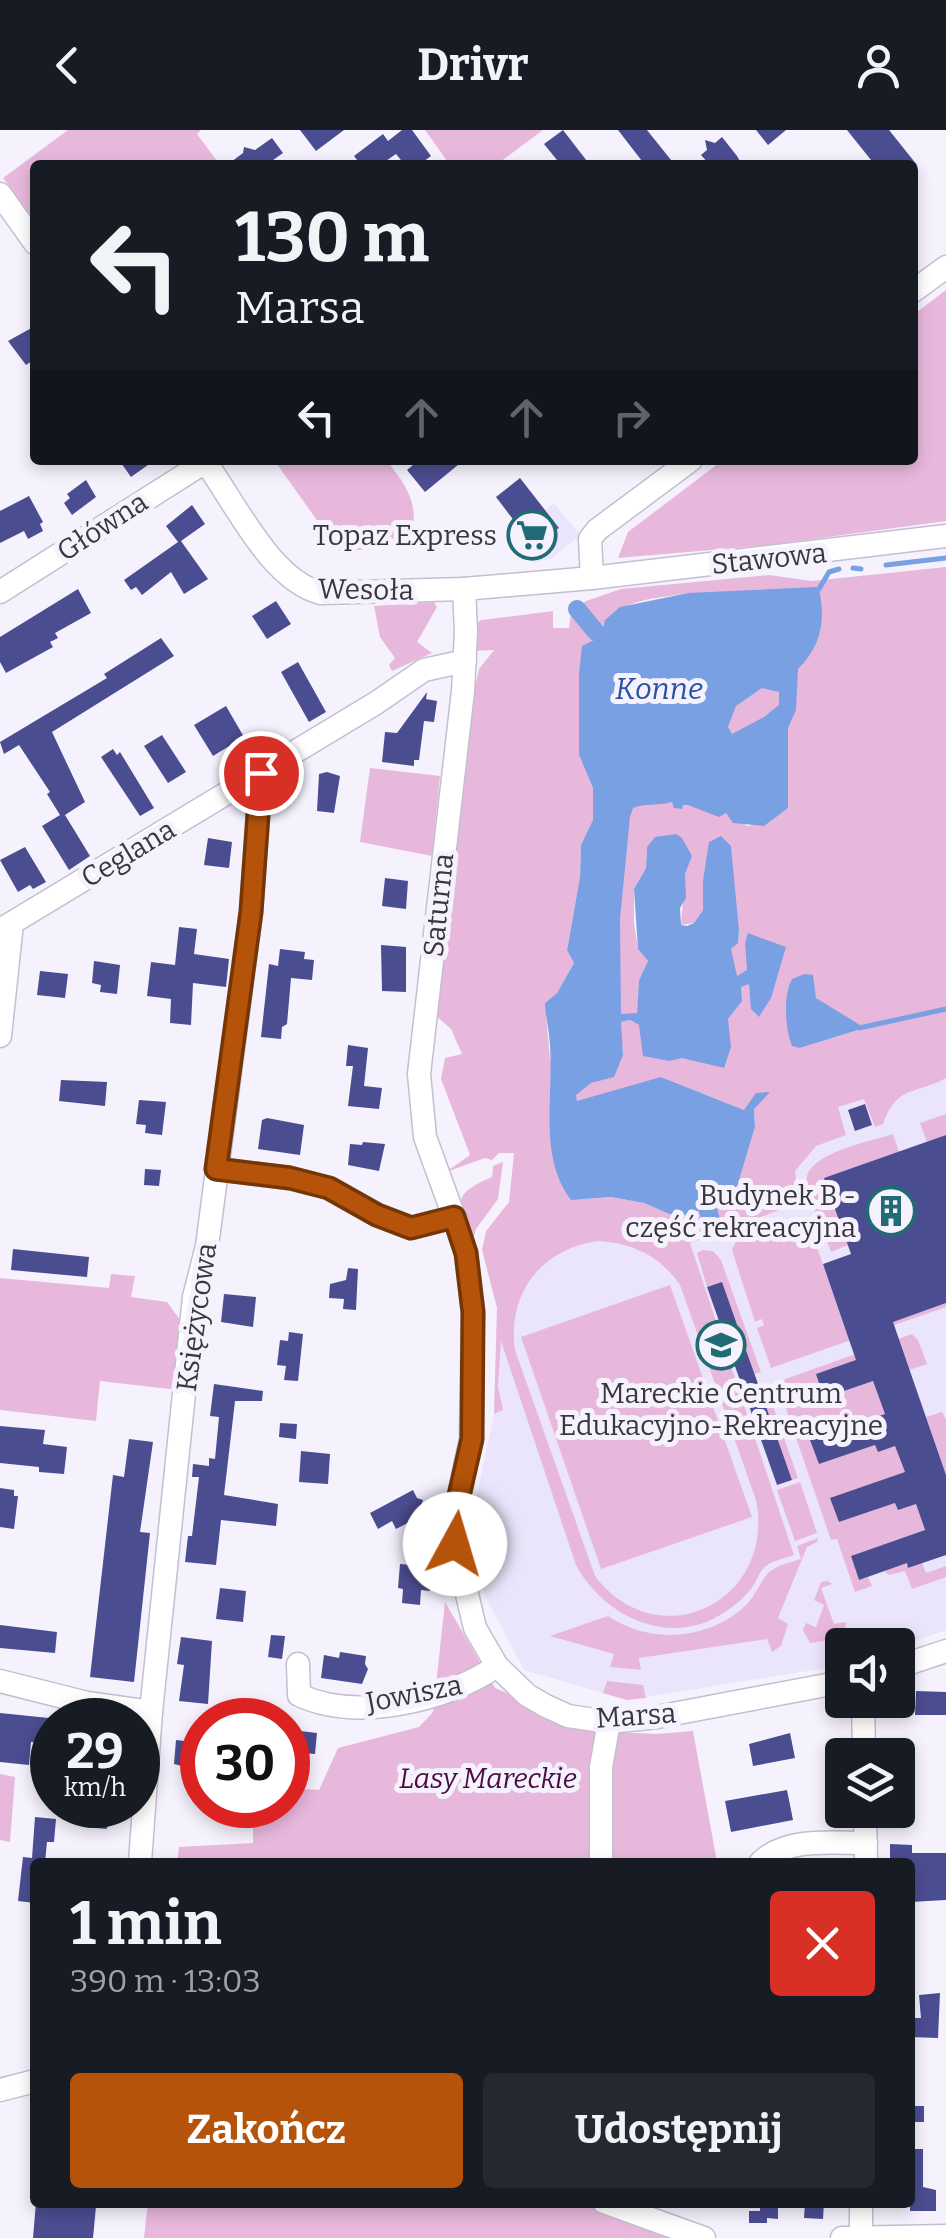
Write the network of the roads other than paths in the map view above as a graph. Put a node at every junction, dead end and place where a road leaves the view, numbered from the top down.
1 (0, 194) edge
2 (30, 236) edge
3 (946, 267) edge
4 (918, 288) edge
5 (199, 465) edge
6 (208, 465) edge
7 (685, 465) edge
8 (946, 536) edge
9 (592, 578) junction
10 (464, 588) junction
11 (0, 592) edge
12 (464, 661) junction
13 (261, 773) junction
14 (6, 927) edge
15 (0, 1036) edge
16 (216, 1169) junction
17 (454, 1217) junction
18 (946, 1651) edge
19 (915, 1661) edge
20 (298, 1664) dead end
21 (497, 1666) junction
22 (0, 1681) edge
23 (825, 1685) edge
24 (67, 1698) edge
25 (152, 1698) edge
26 (609, 1722) junction
27 (142, 1828) edge
28 (866, 1853) edge
29 (140, 1858) edge
30 (601, 1858) edge
31 (765, 1858) edge
32 (30, 2083) edge
33 (0, 2090) edge
34 (621, 2208) edge
35 (861, 2208) edge
36 (946, 2236) edge
37 (860, 2237) edge
38 (704, 2238) edge
39 (842, 2238) edge

1 - 2 street
3 - 4 street
5 - 11 street, Główna
6 - 10 street, Wesoła
7 - 9 street
8 - 9 street, Stawowa
9 - 10 street, Wesoła
10 - 12 street, Saturna
12 - 13 street, Ceglana
12 - 17 street, Saturna
13 - 14 street, Ceglana
13 - 16 street, Księżycowa
14 - 15 street
16 - 17 street
16 - 25 street, Księżycowa
17 - 21 street, Marsa
18 - 19 street
20 - 21 street, Jowisza
21 - 26 street, Marsa
22 - 24 street
23 - 26 street, Marsa
26 - 30 street
27 - 29 street, Księżycowa
28 - 31 street
32 - 33 street
34 - 38 street
35 - 37 street
36 - 37 street
37 - 39 street

